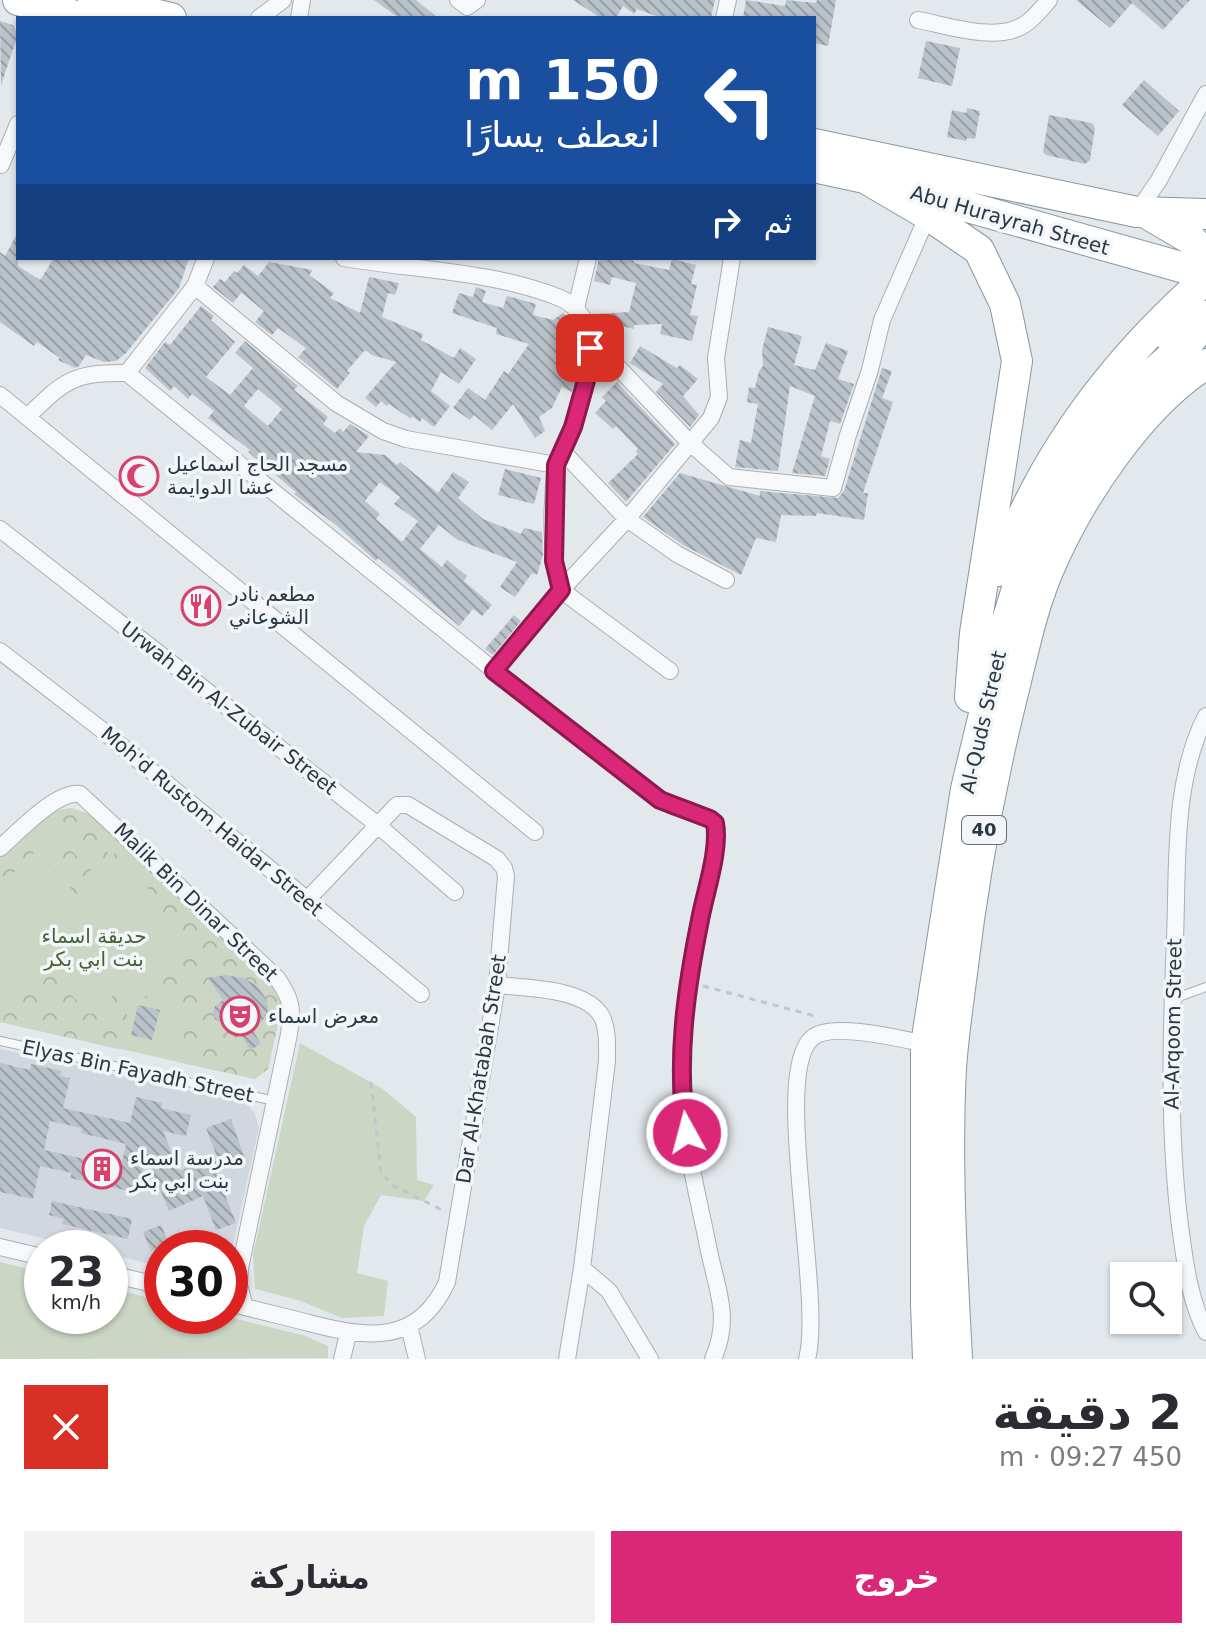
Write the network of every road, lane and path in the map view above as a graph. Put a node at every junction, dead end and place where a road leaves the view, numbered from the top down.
1 (93, 0) edge
2 (283, 0) edge
3 (458, 0) edge
4 (477, 0) edge
5 (1049, 0) edge
6 (30, 8) edge
7 (72, 16) edge
8 (162, 16) edge
9 (262, 16) edge
10 (918, 20) dead end
11 (1206, 94) edge
12 (16, 129) edge
13 (816, 144) edge
14 (0, 165) edge
15 (816, 167) edge
16 (865, 178) junction
17 (1143, 213) junction
18 (1206, 214) edge
19 (928, 215) junction
20 (1206, 258) edge
21 (205, 260) edge
22 (360, 260) edge
23 (470, 260) edge
24 (588, 260) edge
25 (732, 260) edge
26 (467, 276) junction
27 (1206, 276) edge
28 (195, 286) junction
29 (576, 308) junction
30 (590, 348) junction
31 (1136, 348) junction
32 (1203, 349) edge
33 (127, 373) junction
34 (0, 395) edge
35 (27, 417) junction
36 (690, 443) junction
37 (559, 458) junction
38 (627, 519) junction
39 (0, 529) edge
40 (726, 580) dead end
41 (561, 590) junction
42 (0, 651) edge
43 (494, 671) junction
44 (670, 671) dead end
45 (970, 697) junction
46 (1206, 716) edge
47 (966, 789) junction
48 (378, 825) junction
49 (535, 832) dead end
50 (0, 848) edge
51 (455, 892) dead end
52 (307, 900) junction
53 (497, 985) junction
54 (702, 986) dead end
55 (1206, 987) edge
56 (421, 994) dead end
57 (1173, 1000) junction
58 (821, 1018) dead end
59 (0, 1041) edge
60 (926, 1044) junction
61 (371, 1082) dead end
62 (276, 1101) junction
63 (458, 1218) junction
64 (248, 1231) edge
65 (0, 1247) edge
66 (24, 1253) edge
67 (582, 1268) junction
68 (248, 1308) edge
69 (409, 1326) junction
70 (1206, 1332) edge
71 (348, 1334) junction
72 (342, 1359) edge
73 (417, 1359) edge
74 (567, 1359) edge
75 (650, 1359) edge
76 (713, 1359) edge
77 (807, 1359) edge
78 (928, 1359) edge
79 (957, 1359) edge

1 - 8 highway
2 - 9 street
3 - 4 street
5 - 10 street
6 - 7 highway
11 - 17 street
12 - 14 street
13 - 17 highway, Abu Hurayrah Street
15 - 16 highway, Abu Hurayrah Street
16 - 19 highway
16 - 27 highway, Abu Hurayrah Street
17 - 18 highway, Abu Hurayrah Street
17 - 20 highway
19 - 36 street
19 - 45 highway
21 - 28 street
22 - 26 street
23 - 26 street
24 - 29 street
25 - 36 street
26 - 29 street
27 - 31 highway
28 - 33 street
28 - 37 street
29 - 30 street
30 - 36 street
30 - 37 street
31 - 32 highway
31 - 45 highway
32 - 47 highway, Al-Quds Street / 40
32 - 79 highway, Al-Quds Street / 40
33 - 35 street
33 - 43 street
34 - 35 street
35 - 49 street
36 - 38 street
37 - 38 street
37 - 41 street
38 - 40 street
38 - 41 street
39 - 48 street, Urwah Bin Al-Zubair Street
41 - 43 street
41 - 44 street
42 - 52 street, Moh'd Rustom Haidar Street
43 - 76 street
45 - 47 highway
46 - 57 street, Al-Arqoom Street
47 - 60 highway, Al-Quds Street / 40
48 - 51 street, Urwah Bin Al-Zubair Street
48 - 52 street, Dar Al-Khatabah Street
48 - 53 street, Dar Al-Khatabah Street
50 - 62 street, Malik Bin Dinar Street
52 - 56 street, Moh'd Rustom Haidar Street
53 - 63 street, Dar Al-Khatabah Street
53 - 67 street
54 - 58 path
55 - 57 lane
57 - 70 street, Al-Arqoom Street
59 - 62 lane, Elyas Bin Fayadh Street
60 - 77 street
60 - 78 highway, Al-Quds Street / 40
61 - 63 path
62 - 64 street, Malik Bin Dinar Street
63 - 69 street, Dar Al-Khatabah Street
65 - 66 street
67 - 74 street
67 - 75 street
68 - 71 street, Dar Al-Khatabah Street
69 - 71 street, Dar Al-Khatabah Street
69 - 73 street
71 - 72 street

